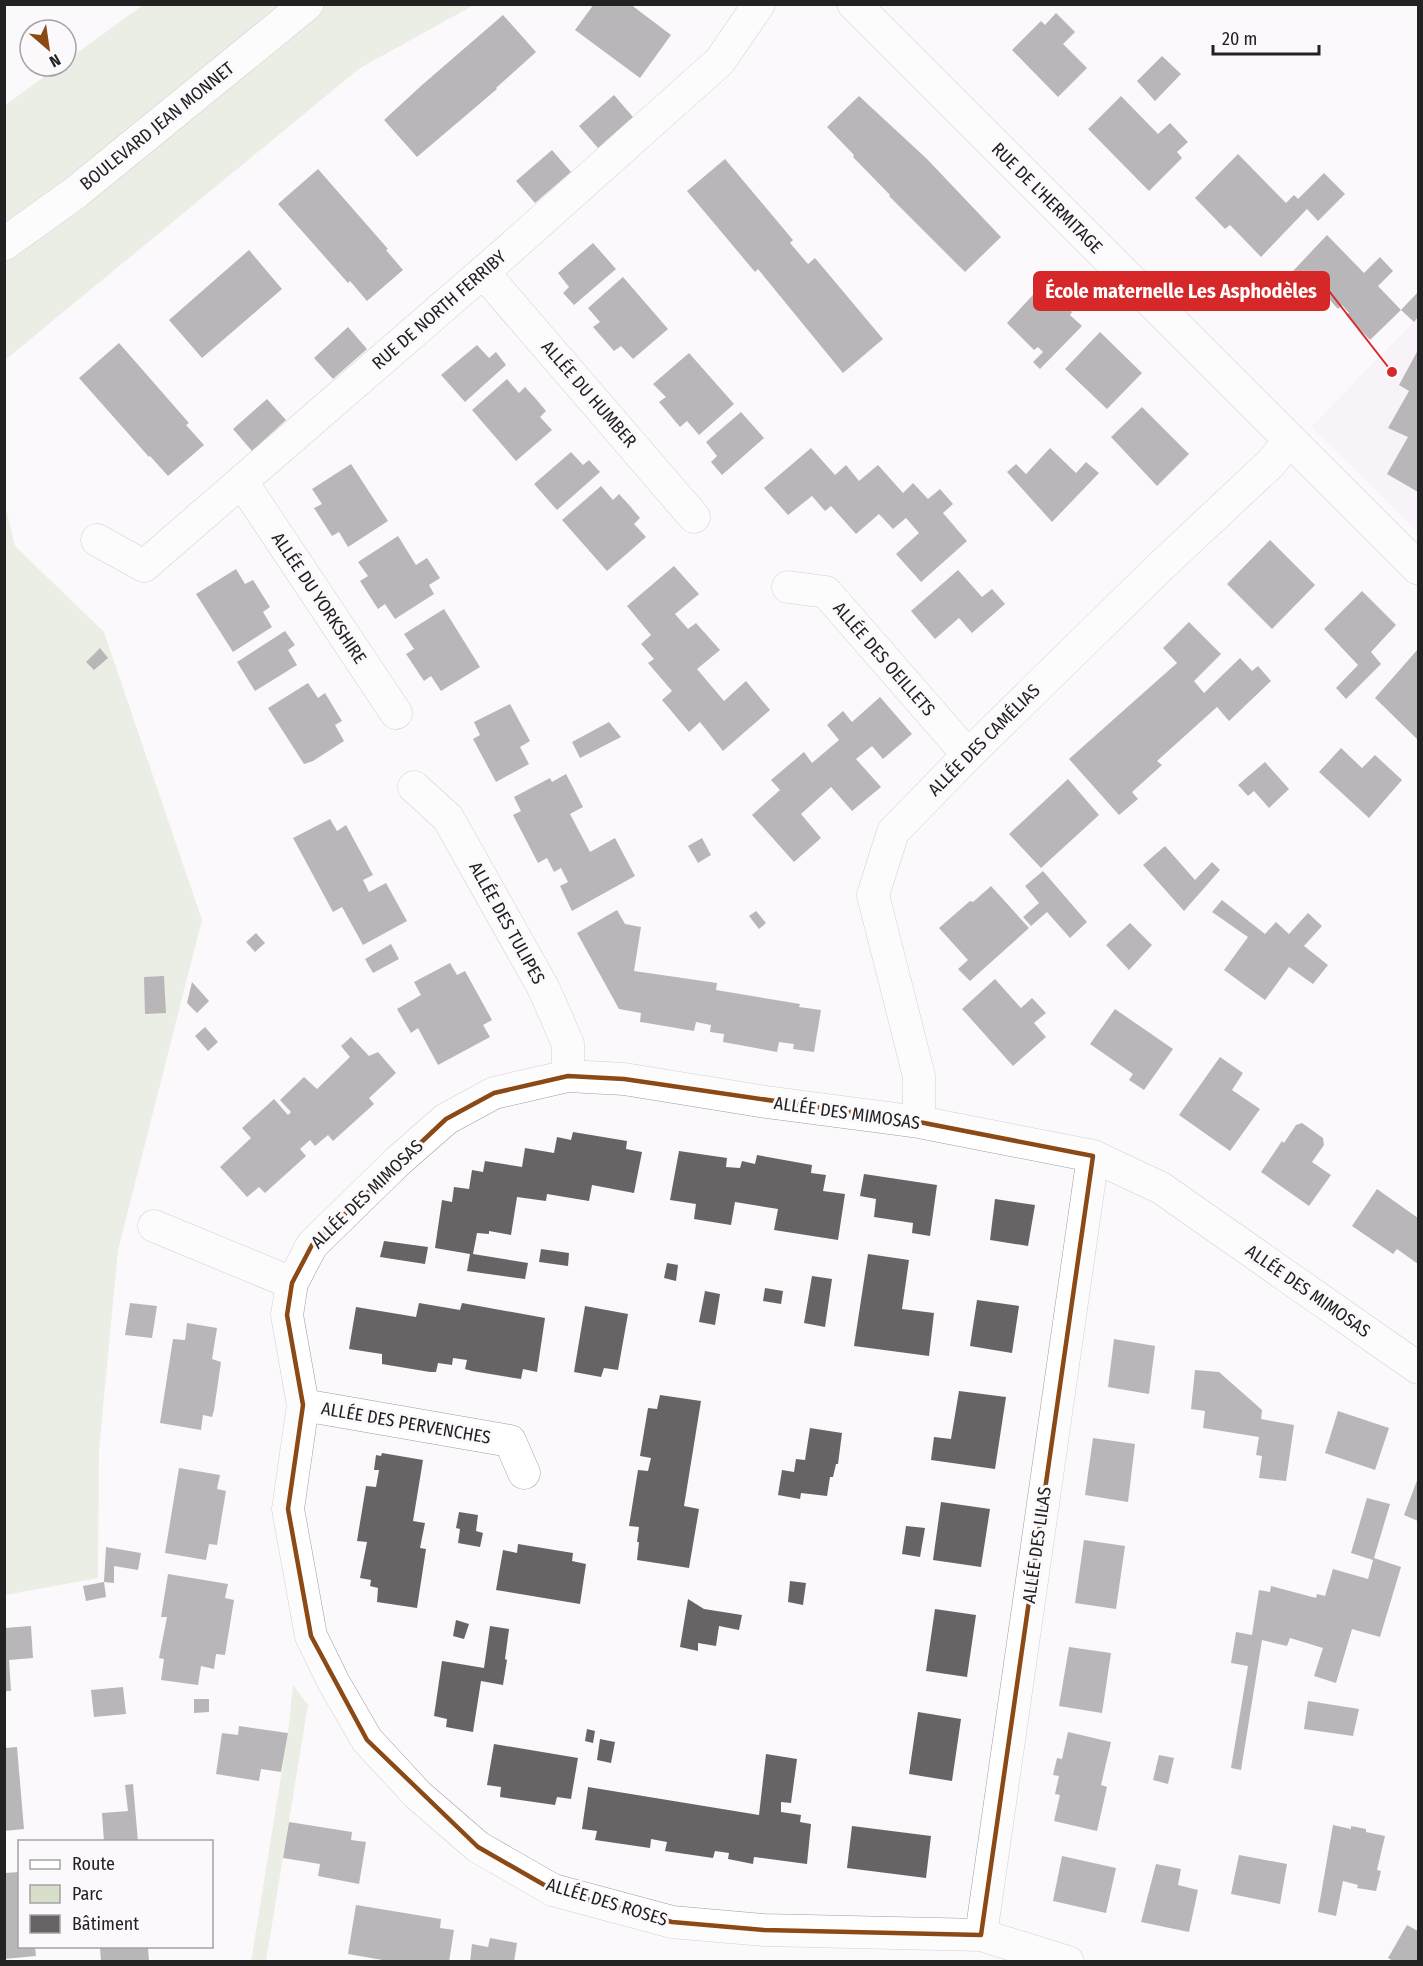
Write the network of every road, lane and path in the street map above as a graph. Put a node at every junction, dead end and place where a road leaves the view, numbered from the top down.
1 (307, 4) edge
2 (759, 4) edge
3 (854, 4) edge
4 (4, 244) edge
5 (483, 272) junction
6 (1288, 441) junction
7 (242, 482) junction
8 (694, 517) dead end
9 (97, 540) dead end
10 (1419, 568) edge
11 (788, 587) dead end
12 (396, 713) dead end
13 (968, 755) junction
14 (414, 787) dead end
15 (568, 1076) junction
16 (919, 1122) junction
17 (1093, 1156) junction
18 (154, 1226) dead end
19 (292, 1282) junction
20 (1419, 1368) edge
21 (303, 1405) junction
22 (524, 1473) dead end
23 (981, 1935) junction
24 (1068, 1962) edge

1 - 4 street, BOULEVARD JEAN MONNET
2 - 5 street, RUE DE NORTH FERRIBY
3 - 6 street, RUE DE L'HERMITAGE
5 - 7 street, RUE DE NORTH FERRIBY
5 - 8 street, ALLÉE DU HUMBER
6 - 10 street, RUE DE L'HERMITAGE
6 - 13 street, ALLÉE DES CAMÉLIAS
7 - 9 street, RUE DE NORTH FERRIBY
7 - 12 street, ALLÉE DU YORKSHIRE
11 - 13 street, ALLÉE DES OEILLETS
13 - 16 street, ALLÉE DES CAMÉLIAS
14 - 15 street, ALLÉE DES TULIPES
15 - 16 street, ALLÉE DES MIMOSAS
15 - 19 street, ALLÉE DES MIMOSAS
16 - 17 street, ALLÉE DES MIMOSAS
17 - 20 street, ALLÉE DES MIMOSAS
17 - 23 street, ALLÉE DES LILAS
18 - 19 street
19 - 21 street, ALLÉE DES MIMOSAS
21 - 22 street, ALLÉE DES PERVENCHES
21 - 23 street, ALLÉE DES ROSES
23 - 24 street, ALLÉE DES ROSES

